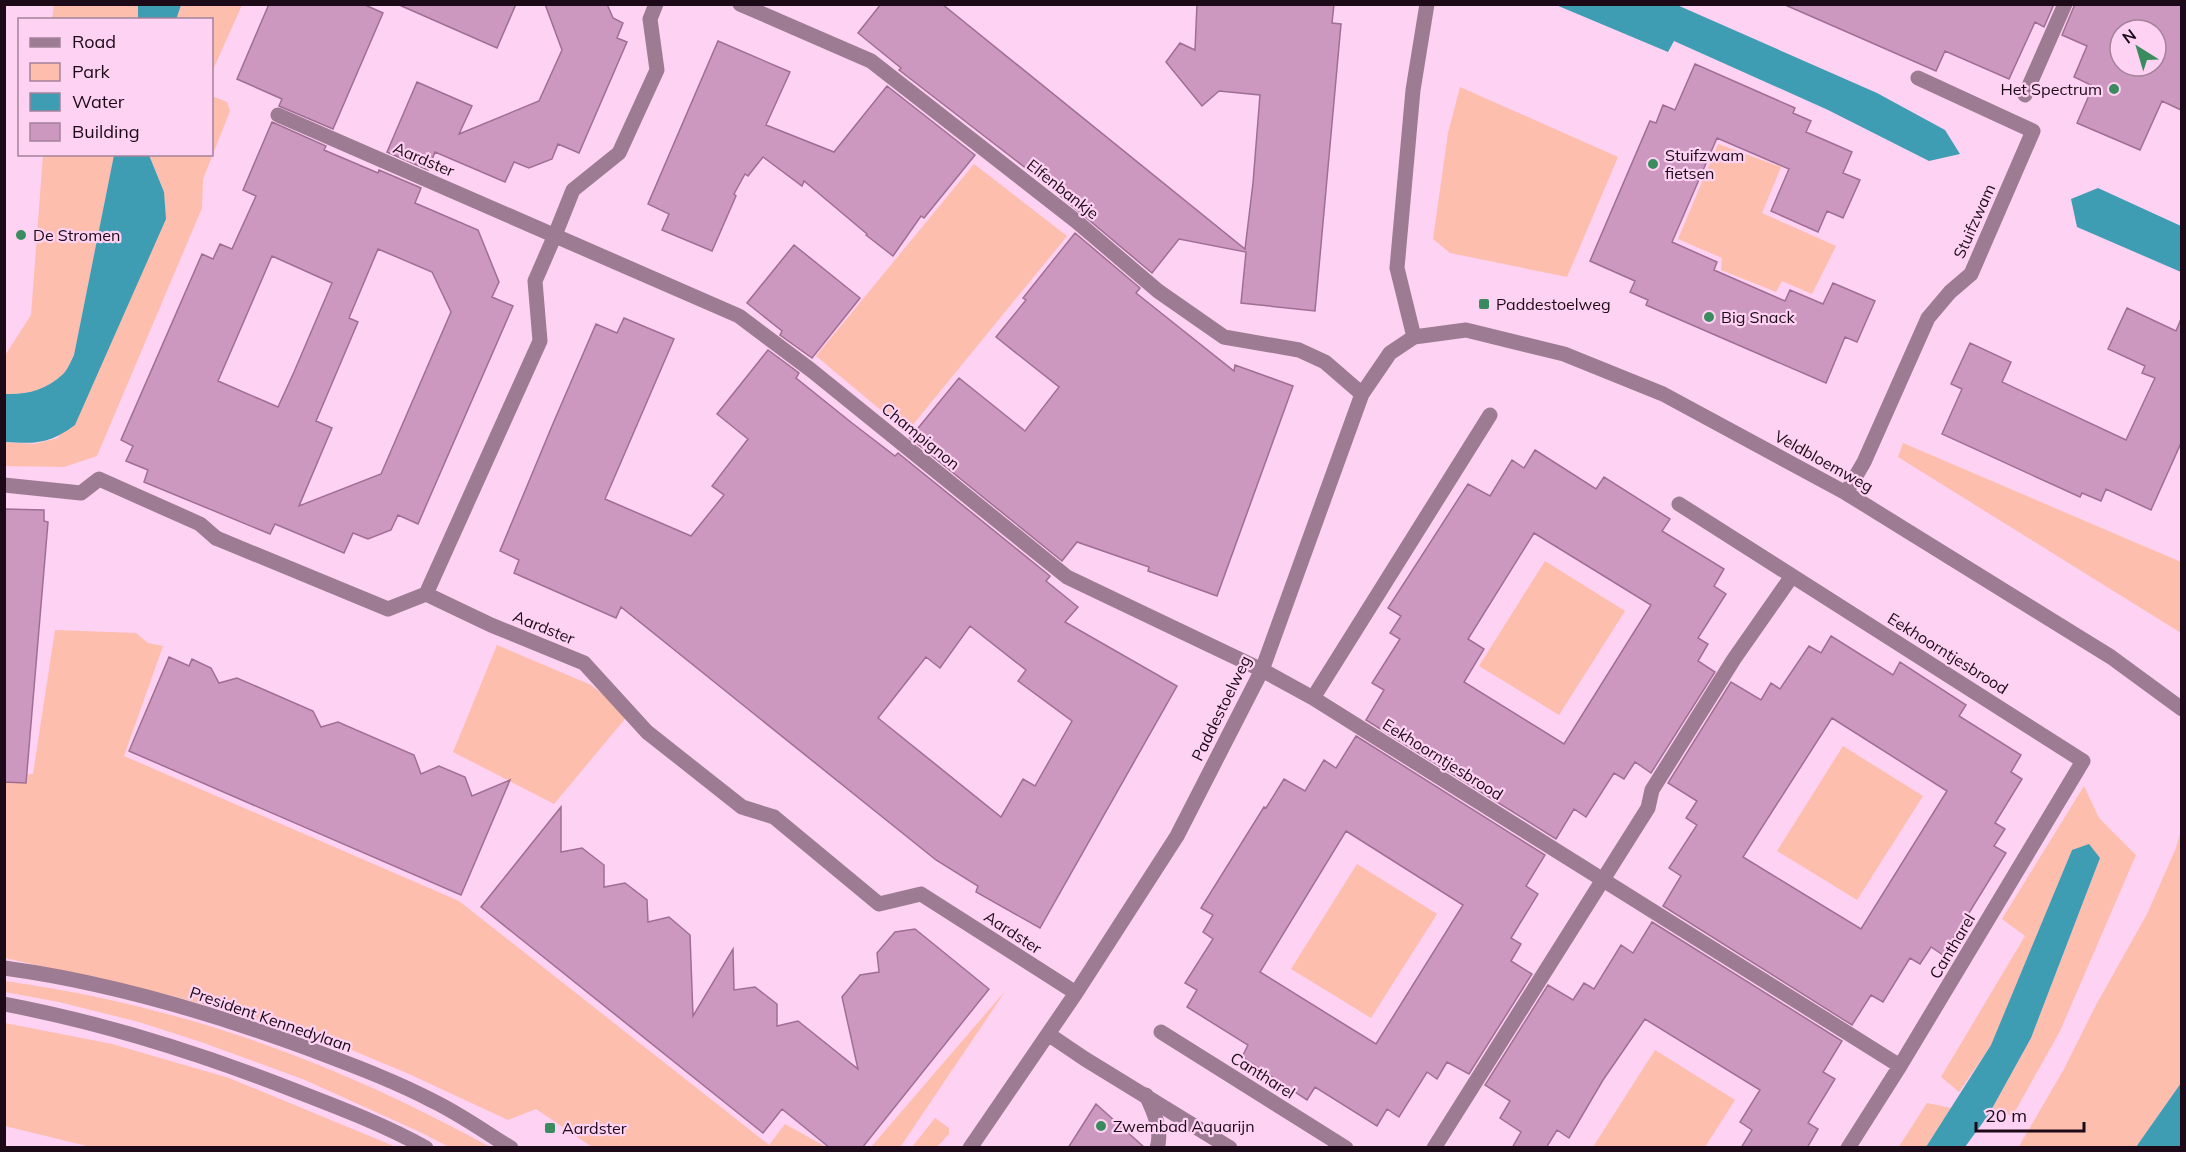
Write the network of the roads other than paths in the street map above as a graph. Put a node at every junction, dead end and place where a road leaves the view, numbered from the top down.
1 (656, 4) edge
2 (740, 4) edge
3 (1427, 4) edge
4 (2065, 4) edge
5 (1918, 78) dead end
6 (2025, 95) dead end
7 (278, 115) dead end
8 (555, 235) junction
9 (1414, 337) junction
10 (1362, 394) junction
11 (1490, 415) dead end
12 (4, 485) edge
13 (1846, 493) junction
14 (1679, 504) dead end
15 (1792, 576) junction
16 (426, 594) junction
17 (1262, 670) junction
18 (1313, 698) junction
19 (2181, 709) edge
20 (2083, 761) joint
21 (1603, 880) junction
22 (4, 968) edge
23 (1076, 993) junction
24 (4, 1004) edge
25 (1161, 1032) dead end
26 (1048, 1034) junction
27 (1900, 1066) junction
28 (1146, 1095) junction
29 (426, 1148) edge
30 (511, 1148) edge
31 (970, 1148) edge
32 (1157, 1148) edge
33 (1230, 1148) edge
34 (1346, 1148) edge
35 (1434, 1148) edge
36 (1848, 1148) edge

1 - 8 street
2 - 10 street, Elfenbankje
3 - 9 street
4 - 6 street
5 - 13 street, Stuifzwam
7 - 8 street, Aardster
8 - 16 street
8 - 17 street, Champignon
9 - 10 street, Paddestoelweg
9 - 13 street, Veldbloemweg
10 - 17 street, Paddestoelweg
11 - 18 street
12 - 16 street
13 - 19 street, Veldbloemweg
14 - 15 street, Eekhoorntjesbrood
15 - 20 street, Eekhoorntjesbrood
15 - 21 street
16 - 23 street, Aardster
17 - 18 street, Eekhoorntjesbrood
17 - 23 street, Paddestoelweg
18 - 21 street, Eekhoorntjesbrood
20 - 27 street, Cantharel
21 - 27 street, Eekhoorntjesbrood
21 - 35 street
22 - 30 street, President Kennedylaan
23 - 26 street, Paddestoelweg
24 - 29 street
25 - 34 street, Cantharel
26 - 28 street
26 - 31 street, Paddestoelweg
27 - 36 street, Cantharel
28 - 32 street
28 - 33 street

